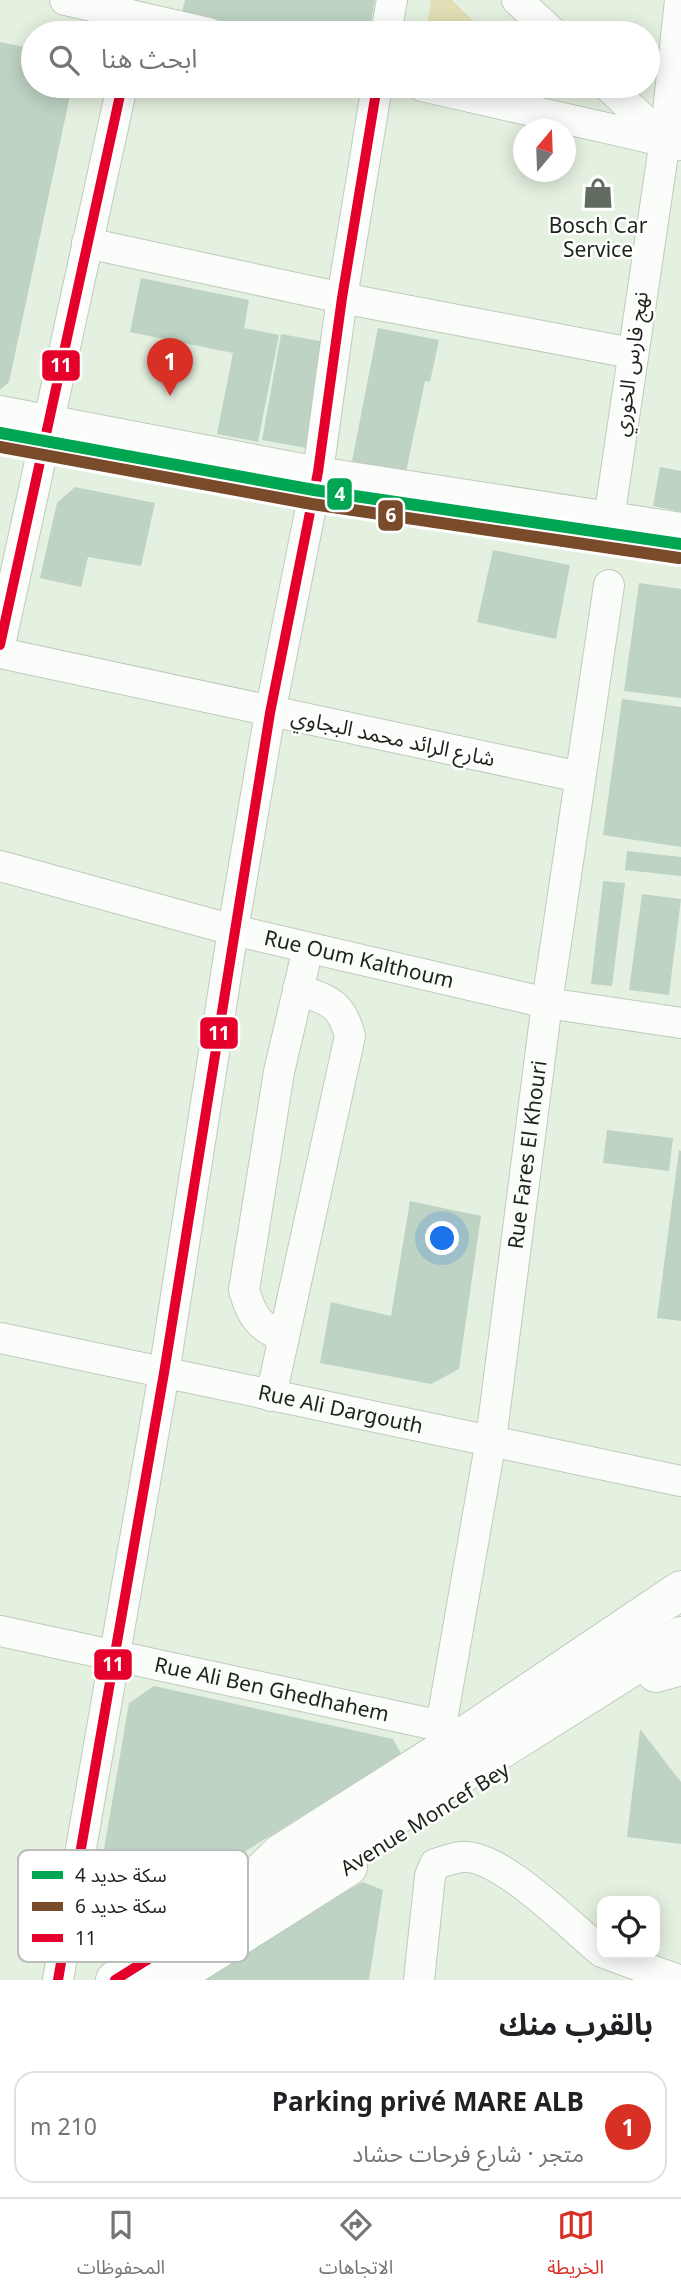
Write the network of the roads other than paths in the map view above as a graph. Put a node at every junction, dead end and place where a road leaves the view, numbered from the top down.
1 (65, 0) edge
2 (392, 0) edge
3 (517, 0) edge
4 (680, 0) edge
5 (137, 16) edge
6 (158, 21) edge
7 (388, 21) edge
8 (539, 21) edge
9 (119, 98) edge
10 (375, 98) edge
11 (472, 98) edge
12 (621, 98) edge
13 (676, 147) edge
14 (88, 243) junction
15 (342, 298) junction
16 (631, 353) junction
17 (0, 411) edge
18 (48, 421) junction
19 (318, 472) junction
20 (609, 519) junction
21 (681, 528) edge
22 (609, 585) dead end
23 (0, 645) edge
24 (0, 653) edge
25 (270, 713) junction
26 (580, 777) junction
27 (0, 866) edge
28 (233, 930) junction
29 (308, 947) junction
30 (298, 989) junction
31 (547, 1003) junction
32 (681, 1023) edge
33 (282, 1336) junction
34 (0, 1338) edge
35 (164, 1373) junction
36 (271, 1396) junction
37 (491, 1440) junction
38 (681, 1481) edge
39 (681, 1590) edge
40 (0, 1631) edge
41 (681, 1636) edge
42 (115, 1656) junction
43 (673, 1666) edge
44 (446, 1735) junction
45 (81, 1850) edge
46 (248, 1885) edge
47 (248, 1902) edge
48 (248, 1931) edge
49 (597, 1946) edge
50 (621, 1959) edge
51 (61, 1962) edge
52 (144, 1962) edge
53 (198, 1962) edge
54 (58, 1980) edge
55 (115, 1980) edge
56 (169, 1980) edge
57 (419, 1980) edge
58 (678, 1980) edge

1 - 5 street
2 - 7 street
3 - 8 street
4 - 13 street, نهج فارس الخوري
5 - 6 street
9 - 14 street
10 - 15 street
11 - 13 street
12 - 13 street
13 - 16 street, نهج فارس الخوري
14 - 15 street
14 - 18 street
15 - 16 street
15 - 19 street
16 - 20 street, نهج فارس الخوري
17 - 18 street
18 - 19 street
18 - 23 street
19 - 20 street
19 - 25 street
20 - 21 street
22 - 26 street, Rue Fares El Khouri
24 - 25 street, شارع الرائد محمد البجاوي
25 - 26 street, شارع الرائد محمد البجاوي
25 - 28 street
26 - 31 street, Rue Fares El Khouri
27 - 28 street, Rue Oum Kalthoum
28 - 29 street, Rue Oum Kalthoum
28 - 35 street
29 - 30 street
29 - 31 street, Rue Oum Kalthoum
30 - 33 street
30 - 33 street
31 - 32 street, Rue Oum Kalthoum
31 - 37 street, Rue Fares El Khouri
33 - 36 street
34 - 35 street, Rue Ali Dargouth
35 - 36 street, Rue Ali Dargouth
35 - 42 street
36 - 37 street, Rue Ali Dargouth
37 - 38 street, Rue Ali Dargouth
37 - 44 street, Rue Fares El Khouri
39 - 44 main road
40 - 42 street, Rue Ali Ben Ghedhahem
41 - 47 main road
42 - 44 street, Rue Ali Ben Ghedhahem
42 - 45 street
43 - 48 main road, Avenue Moncef Bey
44 - 46 main road
49 - 57 street
50 - 58 street
51 - 54 street
52 - 55 main road
53 - 56 main road, Avenue Moncef Bey

